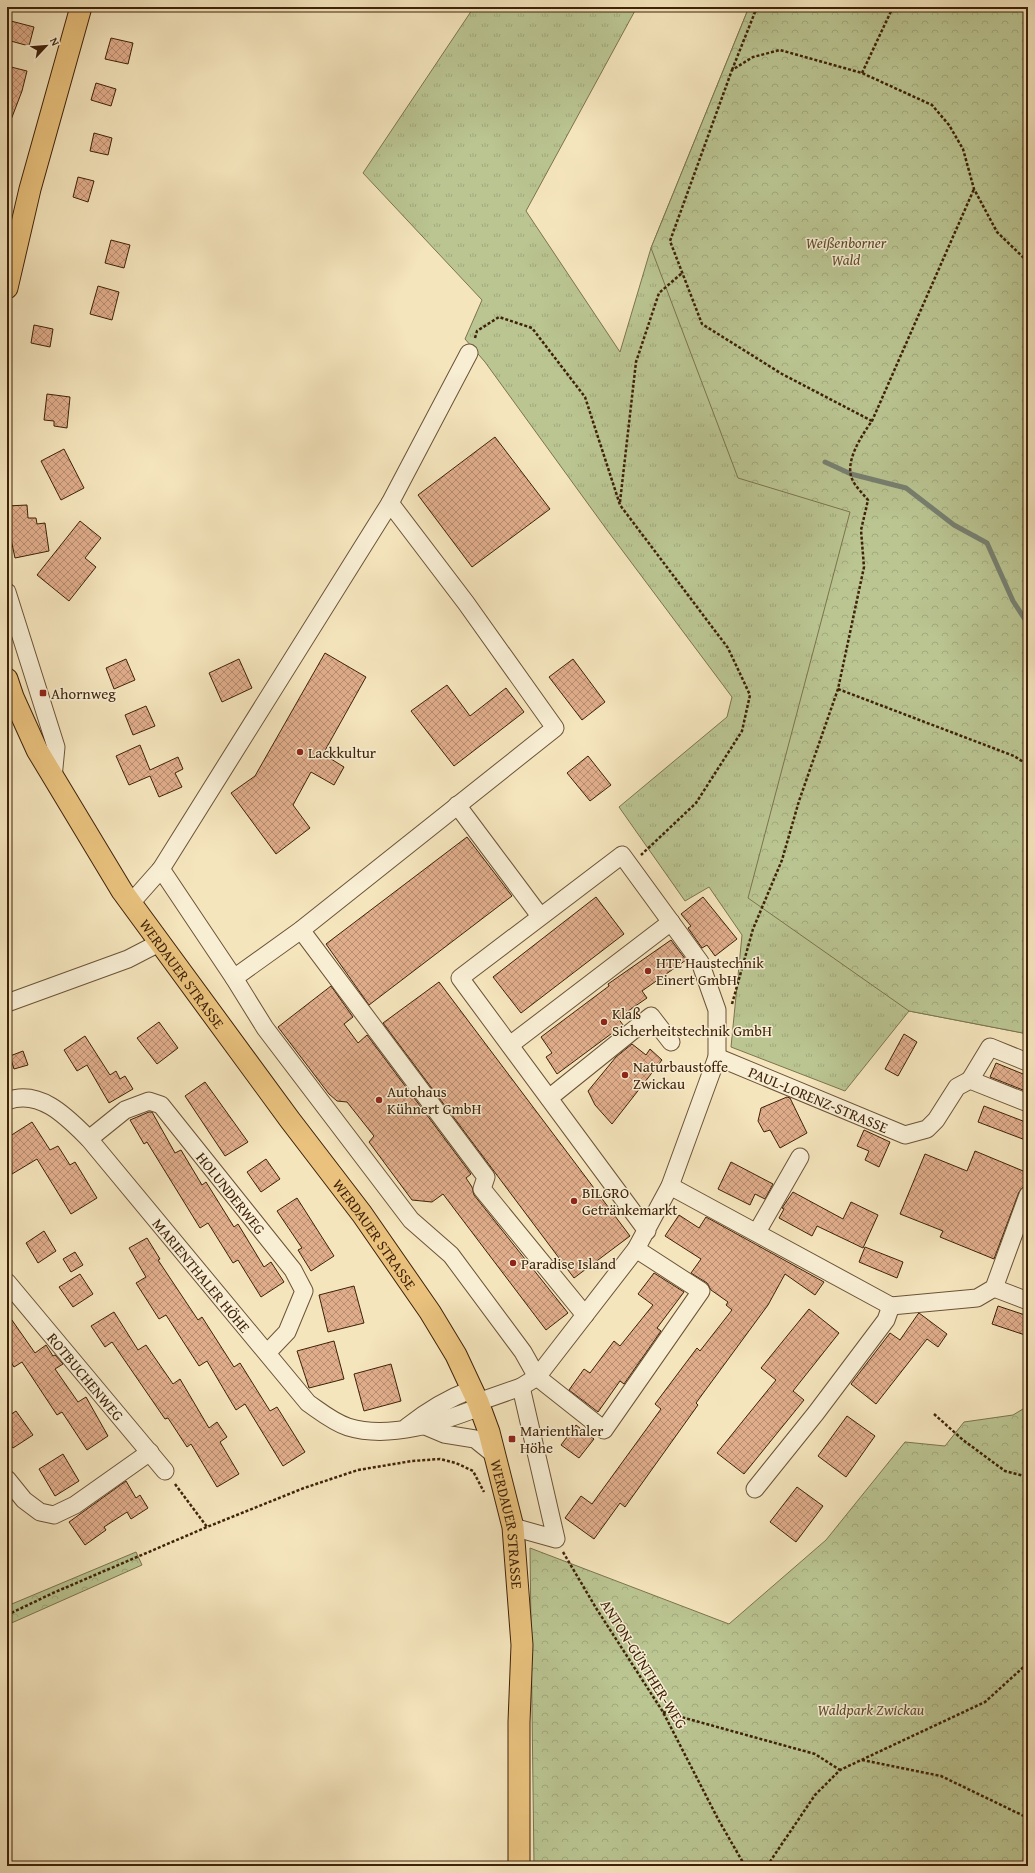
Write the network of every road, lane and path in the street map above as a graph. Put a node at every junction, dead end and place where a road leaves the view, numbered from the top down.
1 (81, 7) edge
2 (757, 7) edge
3 (893, 7) edge
4 (732, 70) junction
5 (862, 73) junction
6 (974, 189) junction
7 (1028, 262) edge
8 (682, 273) junction
9 (7, 288) edge
10 (468, 353) joint
11 (872, 421) junction
12 (390, 502) junction
13 (620, 505) junction
14 (7, 592) edge
15 (7, 679) edge
16 (838, 689) junction
17 (1028, 765) edge
18 (53, 778) junction
19 (457, 805) junction
20 (630, 865) junction
21 (161, 869) junction
22 (130, 904) junction
23 (540, 916) junction
24 (671, 922) junction
25 (301, 930) junction
26 (159, 943) junction
27 (234, 978) junction
28 (7, 1004) edge
29 (730, 1012) dead end
30 (672, 1042) dead end
31 (510, 1045) junction
32 (717, 1057) junction
33 (1027, 1062) edge
34 (970, 1080) junction
35 (8, 1097) edge
36 (549, 1098) junction
37 (1028, 1103) edge
38 (89, 1139) junction
39 (800, 1157) dead end
40 (670, 1186) junction
41 (1028, 1194) edge
42 (647, 1231) junction
43 (757, 1232) junction
44 (636, 1249) junction
45 (7, 1282) edge
46 (994, 1288) junction
47 (1028, 1301) edge
48 (891, 1306) junction
49 (585, 1315) junction
50 (267, 1354) junction
51 (537, 1377) junction
52 (521, 1387) junction
53 (477, 1400) junction
54 (934, 1414) dead end
55 (425, 1426) junction
56 (405, 1428) junction
57 (150, 1452) junction
58 (496, 1456) junction
59 (165, 1471) joint
60 (1028, 1477) edge
61 (7, 1479) edge
62 (755, 1489) dead end
63 (486, 1499) dead end
64 (207, 1527) junction
65 (513, 1527) junction
66 (556, 1539) junction
67 (7, 1615) edge
68 (1028, 1663) edge
69 (663, 1712) junction
70 (862, 1760) junction
71 (840, 1770) junction
72 (1028, 1818) edge
73 (519, 1866) edge
74 (745, 1866) edge
75 (767, 1866) edge

1 - 9 main road
2 - 4 path
3 - 5 path
4 - 5 path
4 - 8 path
5 - 6 path
6 - 7 path
6 - 11 path
8 - 11 path
8 - 13 path
10 - 12 street
10 - 13 path
11 - 16 path
12 - 19 street
12 - 21 street
13 - 20 path
14 - 18 street
15 - 18 main road, WERDAUER STRASSE
16 - 17 path
16 - 29 path
18 - 22 main road, WERDAUER STRASSE
19 - 23 street
19 - 25 street
20 - 23 street
20 - 24 street
21 - 22 street
21 - 27 street
22 - 26 main road, WERDAUER STRASSE
23 - 31 street
24 - 31 street
24 - 32 street
25 - 27 street
25 - 49 street
26 - 28 street
26 - 53 main road, WERDAUER STRASSE
27 - 51 street
30 - 36 street
31 - 36 street
32 - 34 street, PAUL-LORENZ-STRASSE
32 - 40 street
33 - 34 street
34 - 37 street
35 - 38 street, MARIENTHALER HÖHE
36 - 42 street
38 - 50 street, MARIENTHALER HÖHE
38 - 50 street, HOLUNDERWEG
39 - 43 street
40 - 42 street
40 - 43 street
41 - 46 street
42 - 44 street
43 - 48 street
44 - 49 street
44 - 51 street
45 - 57 street, ROTBUCHENWEG
46 - 47 street
46 - 48 street
48 - 62 street
49 - 51 street
50 - 56 street, MARIENTHALER HÖHE
51 - 52 street
52 - 53 street
52 - 66 street
53 - 55 street, MARIENTHALER HÖHE
53 - 56 street, MARIENTHALER HÖHE
53 - 58 main road, WERDAUER STRASSE
54 - 60 path
55 - 56 street, MARIENTHALER HÖHE
55 - 58 street, MARIENTHALER HÖHE
57 - 59 street, ROTBUCHENWEG
57 - 61 street
58 - 65 main road, WERDAUER STRASSE
59 - 64 path
63 - 64 path
64 - 67 path
65 - 66 street
65 - 73 main road, WERDAUER STRASSE
66 - 69 path, ANTON-GÜNTHER-WEG
68 - 70 path
69 - 71 path
69 - 74 path, ANTON-GÜNTHER-WEG
70 - 71 path
70 - 72 path
71 - 75 path

